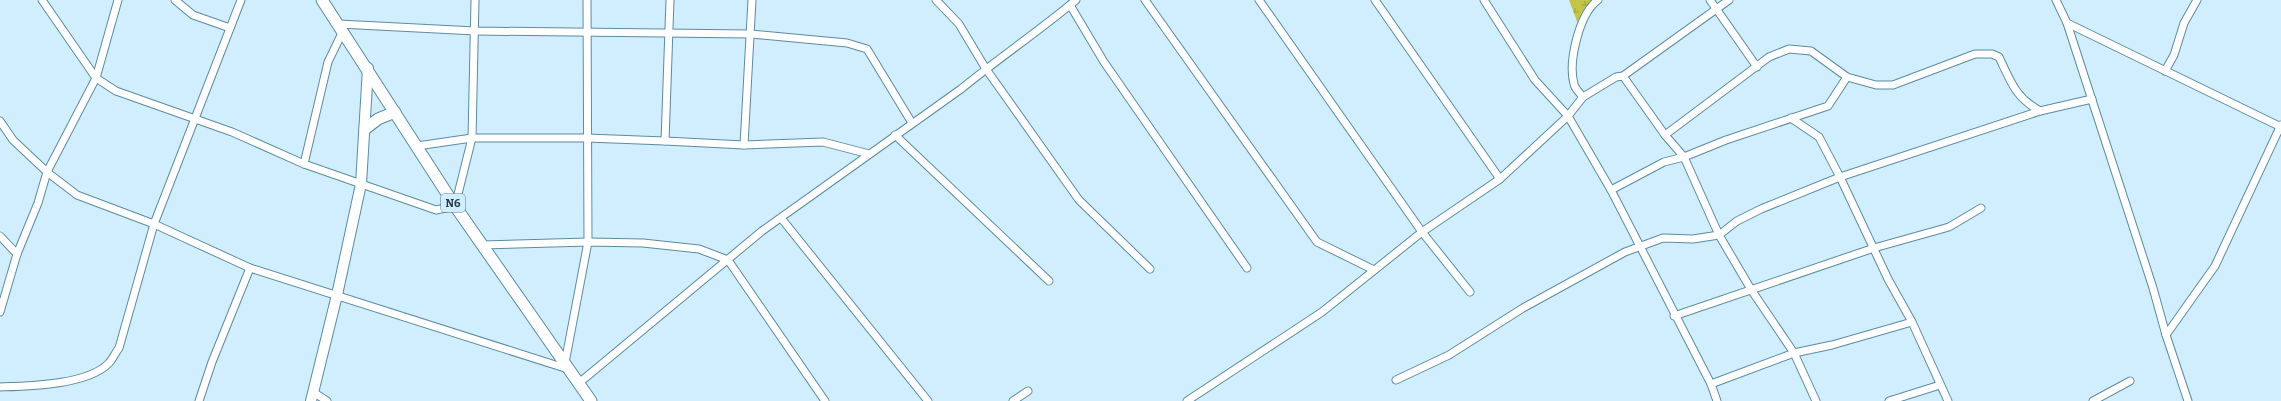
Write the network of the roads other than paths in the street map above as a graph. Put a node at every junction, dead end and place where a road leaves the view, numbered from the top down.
1 (42, 0) edge
2 (118, 0) edge
3 (175, 0) edge
4 (241, 0) edge
5 (322, 0) edge
6 (475, 0) edge
7 (587, 0) edge
8 (670, 0) edge
9 (752, 0) edge
10 (936, 0) edge
11 (1076, 0) edge
12 (1145, 0) edge
13 (1258, 0) edge
14 (1375, 0) edge
15 (1484, 0) edge
16 (1598, 0) edge
17 (1710, 0) edge
18 (1729, 0) edge
19 (2056, 0) edge
20 (2197, 0) edge
21 (1070, 5) junction
22 (1717, 9) junction
23 (2067, 23) junction
24 (230, 28) junction
25 (341, 28) junction
26 (475, 30) junction
27 (586, 31) junction
28 (669, 33) junction
29 (751, 34) junction
30 (1757, 67) junction
31 (368, 68) junction
32 (986, 69) junction
33 (2164, 71) junction
34 (1623, 76) junction
35 (1847, 77) junction
36 (96, 78) junction
37 (1583, 97) junction
38 (2092, 99) junction
39 (2040, 111) junction
40 (395, 112) junction
41 (1568, 116) junction
42 (1791, 118) junction
43 (194, 119) junction
44 (0, 120) edge
45 (912, 123) junction
46 (2281, 127) edge
47 (365, 128) junction
48 (895, 135) junction
49 (1664, 135) junction
50 (472, 138) junction
51 (587, 138) junction
52 (665, 141) junction
53 (744, 145) junction
54 (417, 146) junction
55 (870, 154) junction
56 (1684, 157) junction
57 (304, 164) junction
58 (47, 172) junction
59 (1840, 177) junction
60 (1500, 179) junction
61 (361, 184) junction
62 (1611, 190) junction
63 (455, 206) junction
64 (1981, 208) dead end
65 (781, 218) junction
66 (154, 224) junction
67 (1422, 232) junction
68 (1719, 235) junction
69 (0, 236) edge
70 (588, 242) junction
71 (482, 246) junction
72 (1874, 248) junction
73 (1640, 249) junction
74 (17, 254) junction
75 (728, 260) junction
76 (250, 268) junction
77 (1247, 268) dead end
78 (1150, 269) dead end
79 (1374, 270) junction
80 (1049, 281) dead end
81 (1752, 291) junction
82 (1470, 292) dead end
83 (337, 295) junction
84 (0, 312) edge
85 (1674, 316) junction
86 (1912, 322) junction
87 (2166, 335) junction
88 (1794, 353) junction
89 (567, 367) junction
90 (1396, 380) dead end
91 (2130, 381) dead end
92 (579, 383) junction
93 (1710, 384) junction
94 (1940, 385) junction
95 (0, 387) edge
96 (1028, 392) dead end
97 (312, 397) edge
98 (199, 401) edge
99 (327, 401) edge
100 (592, 401) edge
101 (825, 401) edge
102 (928, 401) edge
103 (1013, 401) edge
104 (1187, 401) edge
105 (1717, 401) edge
106 (1816, 401) edge
107 (1890, 401) edge
108 (1948, 401) edge
109 (2093, 401) edge
110 (2188, 401) edge

1 - 36 street
2 - 36 street
3 - 24 street
4 - 24 street
5 - 25 highway, N6
6 - 26 street
7 - 27 street
8 - 28 street
9 - 29 street
10 - 32 street
11 - 21 street
12 - 79 street
13 - 67 street
14 - 60 street
15 - 41 street
16 - 37 street
17 - 22 street
18 - 22 street
19 - 23 street
20 - 33 street
21 - 32 street
21 - 77 street
22 - 30 street
22 - 34 street
23 - 33 street
23 - 38 street
24 - 43 street
25 - 26 street
25 - 31 highway, N6
25 - 57 street
26 - 27 street
26 - 50 street
27 - 28 street
27 - 51 street
28 - 29 street
28 - 52 street
29 - 45 street
29 - 53 street
30 - 35 street
30 - 49 street
31 - 40 highway, N6
31 - 47 main road
32 - 45 street
32 - 78 street
33 - 46 street
34 - 37 street
34 - 49 street
35 - 39 street
35 - 42 street
36 - 43 street
36 - 58 street
37 - 41 street
38 - 39 street
38 - 87 street
39 - 59 street
40 - 47 highway
40 - 54 highway, N6
41 - 60 street
41 - 62 street
42 - 56 street
42 - 59 street
43 - 57 street
43 - 66 street
44 - 58 street
45 - 48 street
46 - 87 street
47 - 61 main road
48 - 55 street
48 - 80 street
49 - 56 street
50 - 51 street
50 - 54 street
50 - 63 street
51 - 52 street
51 - 70 street
52 - 53 street
53 - 55 street
54 - 63 highway, N6
55 - 65 street
56 - 62 street
56 - 68 street
57 - 61 street
58 - 66 street
58 - 74 street
59 - 68 street
59 - 72 street
60 - 67 street
61 - 63 street
61 - 83 main road
62 - 73 street
63 - 71 highway, N6
64 - 72 street
65 - 75 street
65 - 102 street
66 - 76 street
66 - 95 street
67 - 79 street
67 - 82 street
68 - 73 street
68 - 81 street
69 - 74 street
70 - 71 street
70 - 75 street
70 - 89 street
71 - 89 highway, N6
72 - 81 street
72 - 86 street
73 - 85 street
73 - 90 street
74 - 84 street
75 - 92 street
75 - 101 street
76 - 83 street
76 - 98 street
79 - 104 street
81 - 85 street
81 - 88 street
83 - 89 street
83 - 97 main road
85 - 93 street
86 - 88 street
86 - 94 street
87 - 110 street
88 - 93 street
88 - 106 street
89 - 92 highway, N6
91 - 109 street
92 - 100 highway, N6
93 - 105 street
94 - 107 street
94 - 108 street
96 - 103 street
97 - 99 street

